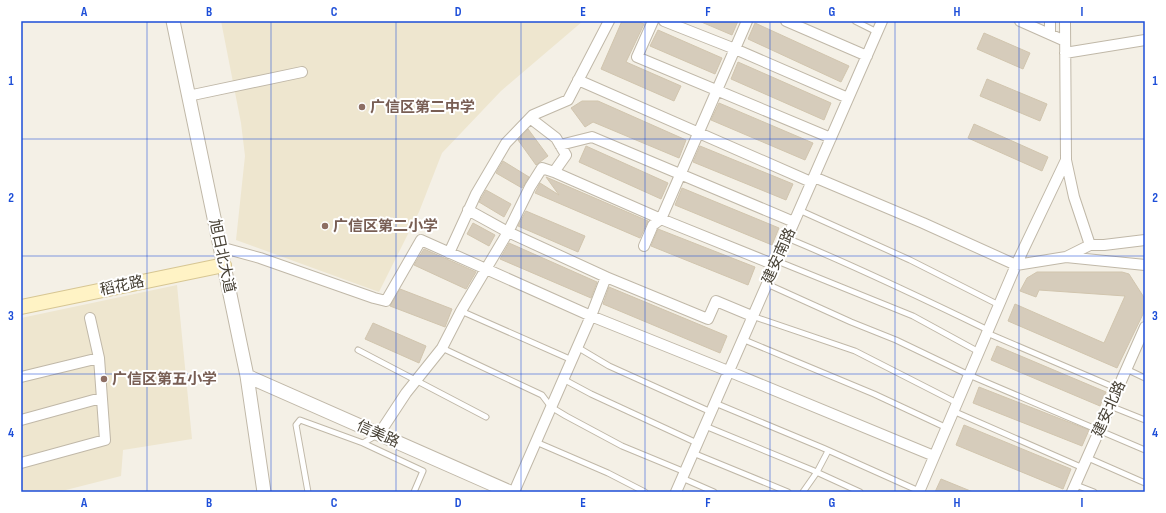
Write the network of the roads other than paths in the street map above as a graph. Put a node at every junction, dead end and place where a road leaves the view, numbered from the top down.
1 (173, 21) edge
2 (609, 21) edge
3 (653, 21) edge
4 (664, 21) edge
5 (747, 21) edge
6 (786, 21) edge
7 (855, 21) edge
8 (882, 21) edge
9 (1020, 21) edge
10 (1050, 21) edge
11 (1065, 21) edge
12 (877, 32) junction
13 (1050, 34) junction
14 (1145, 40) edge
15 (1065, 41) junction
16 (735, 49) junction
17 (1065, 53) junction
18 (867, 56) junction
19 (302, 72) dead end
20 (578, 80) junction
21 (717, 90) junction
22 (188, 96) junction
23 (848, 98) junction
24 (530, 118) junction
25 (698, 132) junction
26 (831, 138) junction
27 (560, 145) junction
28 (1066, 160) junction
29 (554, 172) junction
30 (680, 174) junction
31 (813, 180) junction
32 (468, 210) junction
33 (799, 210) junction
34 (661, 218) junction
35 (794, 222) junction
36 (508, 232) junction
37 (787, 238) junction
38 (1145, 240) edge
39 (1090, 245) junction
40 (644, 246) dead end
41 (220, 247) junction
42 (449, 253) junction
43 (1066, 257) junction
44 (776, 263) junction
45 (224, 265) junction
46 (1016, 265) junction
47 (1145, 265) edge
48 (487, 270) junction
49 (606, 277) junction
50 (767, 284) junction
51 (999, 305) junction
52 (21, 307) edge
53 (462, 311) junction
54 (591, 316) junction
55 (752, 316) junction
56 (90, 318) dead end
57 (1145, 327) edge
58 (988, 331) junction
59 (742, 339) junction
60 (577, 347) junction
61 (442, 348) junction
62 (358, 350) dead end
63 (979, 352) junction
64 (99, 358) junction
65 (572, 360) junction
66 (1126, 369) junction
67 (728, 371) junction
68 (246, 376) junction
69 (969, 376) junction
70 (21, 377) edge
71 (563, 378) junction
72 (1145, 378) edge
73 (416, 380) junction
74 (1118, 389) junction
75 (101, 398) junction
76 (1110, 406) junction
77 (551, 407) junction
78 (713, 407) junction
79 (955, 407) junction
80 (486, 417) dead end
81 (21, 420) edge
82 (1145, 420) edge
83 (705, 426) junction
84 (946, 428) junction
85 (1099, 431) junction
86 (379, 434) junction
87 (536, 442) junction
88 (363, 443) junction
89 (697, 443) junction
90 (1145, 450) edge
91 (828, 451) junction
92 (693, 453) junction
93 (934, 456) junction
94 (1088, 458) junction
95 (21, 463) edge
96 (1083, 468) junction
97 (817, 472) junction
98 (683, 475) junction
99 (1145, 483) edge
100 (1074, 488) edge
101 (264, 492) edge
102 (308, 492) edge
103 (414, 492) edge
104 (510, 492) edge
105 (514, 492) edge
106 (645, 492) edge
107 (676, 492) edge
108 (714, 492) edge
109 (788, 492) edge
110 (802, 492) edge
111 (860, 492) edge
112 (919, 492) edge
113 (1094, 492) edge

1 - 22 street, 旭日北大道
2 - 20 street
3 - 21 street
4 - 16 street
5 - 16 street
6 - 18 street
7 - 12 lane
8 - 12 street, 建安南路
9 - 13 street
10 - 13 street
11 - 15 street
12 - 18 street, 建安南路
13 - 15 street
14 - 17 street
15 - 17 street
16 - 21 street
16 - 23 street
17 - 28 street
18 - 23 street, 建安南路
19 - 22 street
20 - 24 street
20 - 25 street
21 - 25 street
21 - 26 street
22 - 41 street, 旭日北大道
23 - 26 street, 建安南路
24 - 27 street
24 - 32 street
25 - 30 street
25 - 31 street
26 - 31 street, 建安南路
27 - 29 street
27 - 30 street
28 - 39 street
28 - 46 street
29 - 34 street
29 - 36 street
30 - 34 street
30 - 35 street
31 - 33 street, 建安南路
31 - 46 street
32 - 36 street
32 - 42 street
33 - 35 street, 建安南路
33 - 51 lane
34 - 40 street
34 - 44 street
35 - 37 street, 建安南路
36 - 48 street
36 - 49 street
37 - 44 street, 建安南路
37 - 58 lane
38 - 39 street
39 - 43 street
41 - 42 street
41 - 45 street, 旭日北大道
42 - 48 street
43 - 46 street
43 - 47 street
44 - 50 street, 建安南路
44 - 63 lane
45 - 52 main road, 稻花路
45 - 68 street, 旭日北大道
46 - 51 street
48 - 53 street
48 - 54 street
49 - 54 street
49 - 55 street
50 - 55 street, 建安南路
50 - 69 lane
51 - 58 street
53 - 61 street
53 - 65 lane
54 - 60 street
54 - 67 street
55 - 59 street, 建安南路
55 - 79 lane
56 - 64 street
57 - 66 street, 建安北路
58 - 63 street
58 - 74 lane
59 - 67 street, 建安南路
59 - 84 lane
60 - 65 street
60 - 78 lane
61 - 73 street
61 - 77 lane
62 - 73 lane
63 - 69 street
64 - 70 street
64 - 75 street
65 - 71 street
66 - 72 lane
66 - 74 street, 建安北路
67 - 78 street, 建安南路
67 - 93 street
68 - 86 street, 信美路
68 - 101 street, 旭日北大道
69 - 79 street
69 - 85 lane
71 - 77 street
71 - 89 lane
73 - 80 lane
73 - 86 street
74 - 76 street, 建安北路
75 - 81 street
75 - 95 street
76 - 82 lane
76 - 85 street, 建安北路
77 - 87 street
77 - 98 lane
78 - 83 street, 建安南路
78 - 91 lane
79 - 84 street
79 - 96 lane
83 - 89 street, 建安南路
83 - 97 lane
84 - 93 street
85 - 90 lane
85 - 94 street, 建安北路
86 - 88 lane
86 - 104 street, 信美路
87 - 105 street
87 - 106 lane
88 - 102 lane
88 - 103 lane
89 - 92 street, 建安南路
91 - 97 lane
91 - 112 lane
92 - 98 street, 建安南路
92 - 109 lane
93 - 112 street
94 - 96 street, 建安北路
94 - 99 lane
96 - 100 street, 建安北路
97 - 110 lane
97 - 111 lane
98 - 107 street, 建安南路
98 - 108 lane
100 - 113 lane

